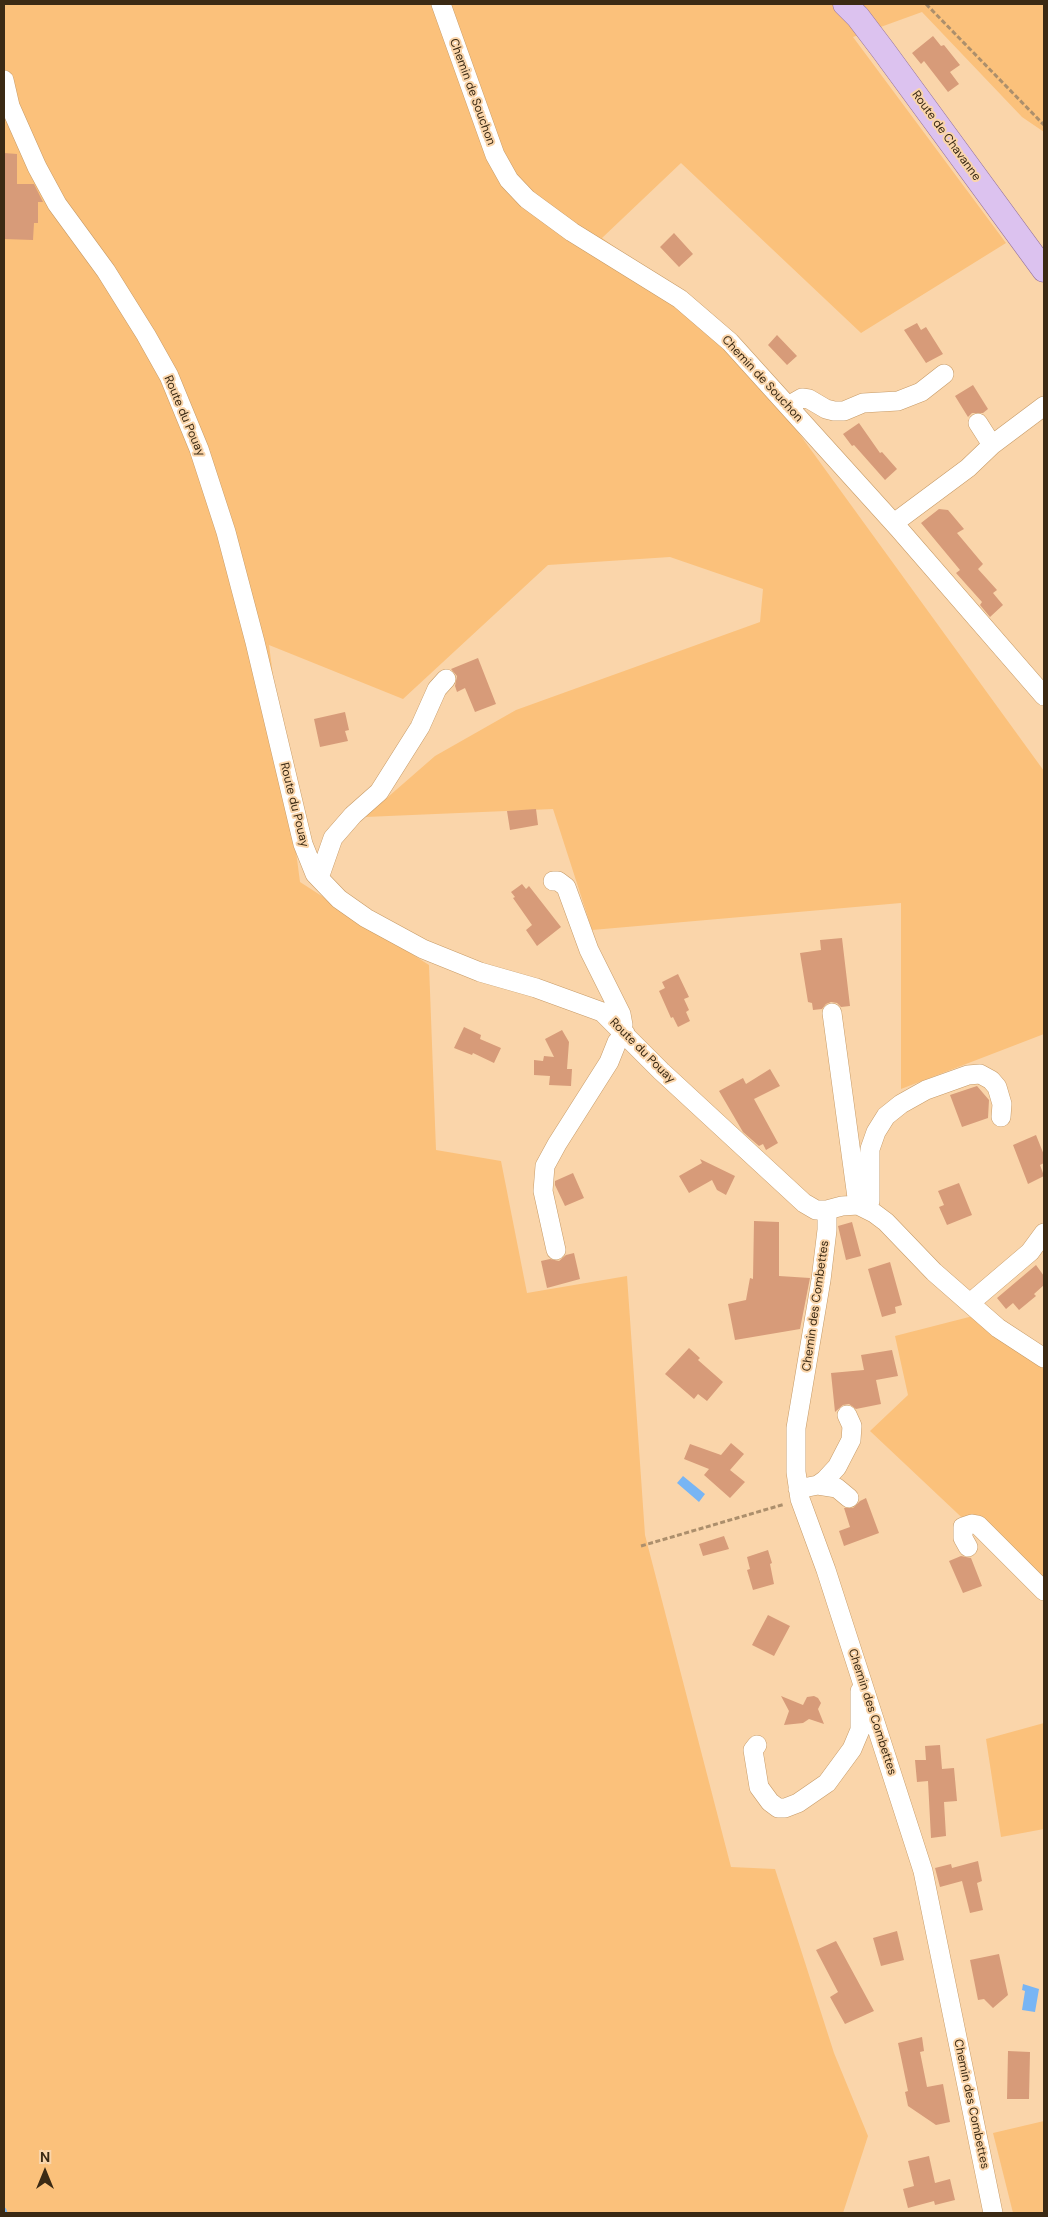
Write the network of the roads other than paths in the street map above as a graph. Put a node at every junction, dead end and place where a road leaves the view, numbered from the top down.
1 (441, 4) edge
2 (844, 4) edge
3 (4, 80) edge
4 (1044, 270) edge
5 (944, 374) dead end
6 (788, 406) junction
7 (1044, 406) edge
8 (978, 423) dead end
9 (992, 445) junction
10 (894, 523) junction
11 (446, 679) dead end
12 (1044, 696) edge
13 (319, 878) junction
14 (553, 881) dead end
15 (832, 1013) dead end
16 (622, 1031) junction
17 (1001, 1117) dead end
18 (863, 1207) junction
19 (827, 1210) junction
20 (1044, 1234) edge
21 (556, 1250) dead end
22 (970, 1303) junction
23 (1044, 1358) edge
24 (847, 1414) dead end
25 (818, 1485) junction
26 (799, 1494) junction
27 (849, 1498) dead end
28 (968, 1547) dead end
29 (1044, 1590) edge
30 (863, 1684) junction
31 (757, 1745) dead end
32 (993, 2213) edge

1 - 6 street, Chemin de Souchon
2 - 4 main road, Route de Chavanne
3 - 13 street, Route du Pouay
5 - 6 street
6 - 10 street, Chemin de Souchon
7 - 9 street
8 - 9 street
9 - 10 street
10 - 12 street, Chemin de Souchon
11 - 13 street
13 - 16 street, Route du Pouay
14 - 16 street
15 - 18 street
16 - 19 street, Route du Pouay
16 - 21 street
17 - 18 street
18 - 19 street, Route du Pouay
18 - 22 street
19 - 26 street, Chemin des Combettes
20 - 22 street
22 - 23 street
24 - 25 street
25 - 26 street
25 - 27 street
26 - 30 street, Chemin des Combettes
28 - 29 street
30 - 31 street
30 - 32 street, Chemin des Combettes

